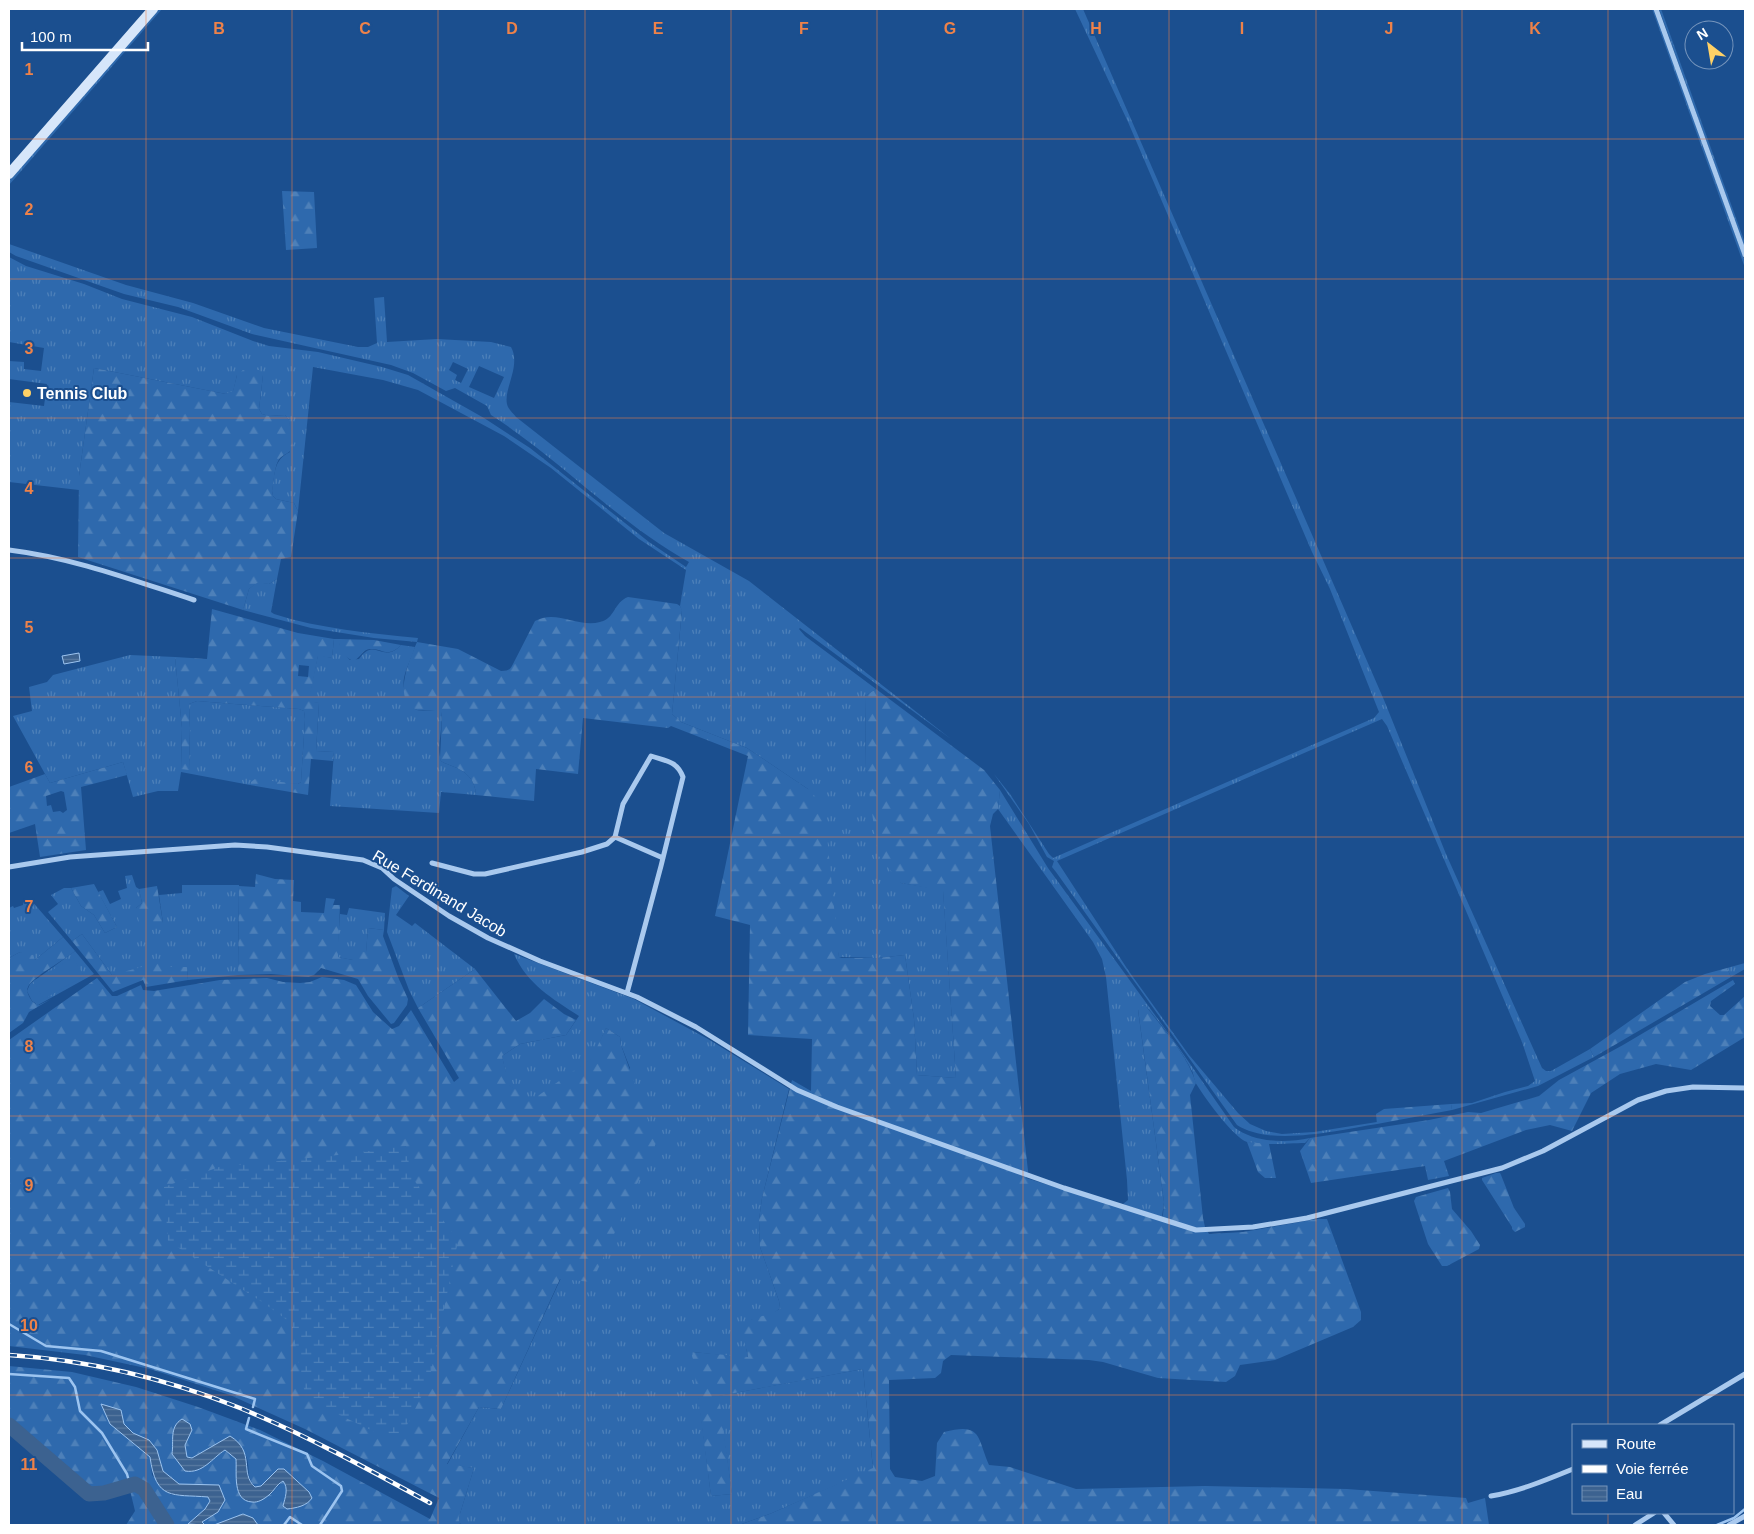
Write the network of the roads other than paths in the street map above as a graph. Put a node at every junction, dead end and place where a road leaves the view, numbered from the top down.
1 (153, 9) edge
2 (1656, 9) edge
3 (9, 174) edge
4 (1745, 255) edge
5 (9, 550) edge
6 (194, 600) dead end
7 (615, 837) junction
8 (663, 858) junction
9 (432, 862) dead end
10 (9, 867) edge
11 (627, 992) junction
12 (1745, 1088) edge
13 (1745, 1374) edge
14 (1662, 1424) edge
15 (1572, 1469) edge
16 (1491, 1496) dead end
17 (1652, 1514) edge
18 (1665, 1514) edge
19 (1745, 1516) edge
20 (1635, 1525) edge
21 (1674, 1525) edge
22 (1729, 1525) edge

1 - 3 main road
2 - 4 street
5 - 6 street
7 - 8 street
7 - 8 street
7 - 9 street
8 - 11 street
10 - 11 street, Rue Ferdinand Jacob
11 - 12 street, Rue Ferdinand Jacob
13 - 14 street
15 - 16 street
17 - 20 street
18 - 21 street
19 - 22 street

